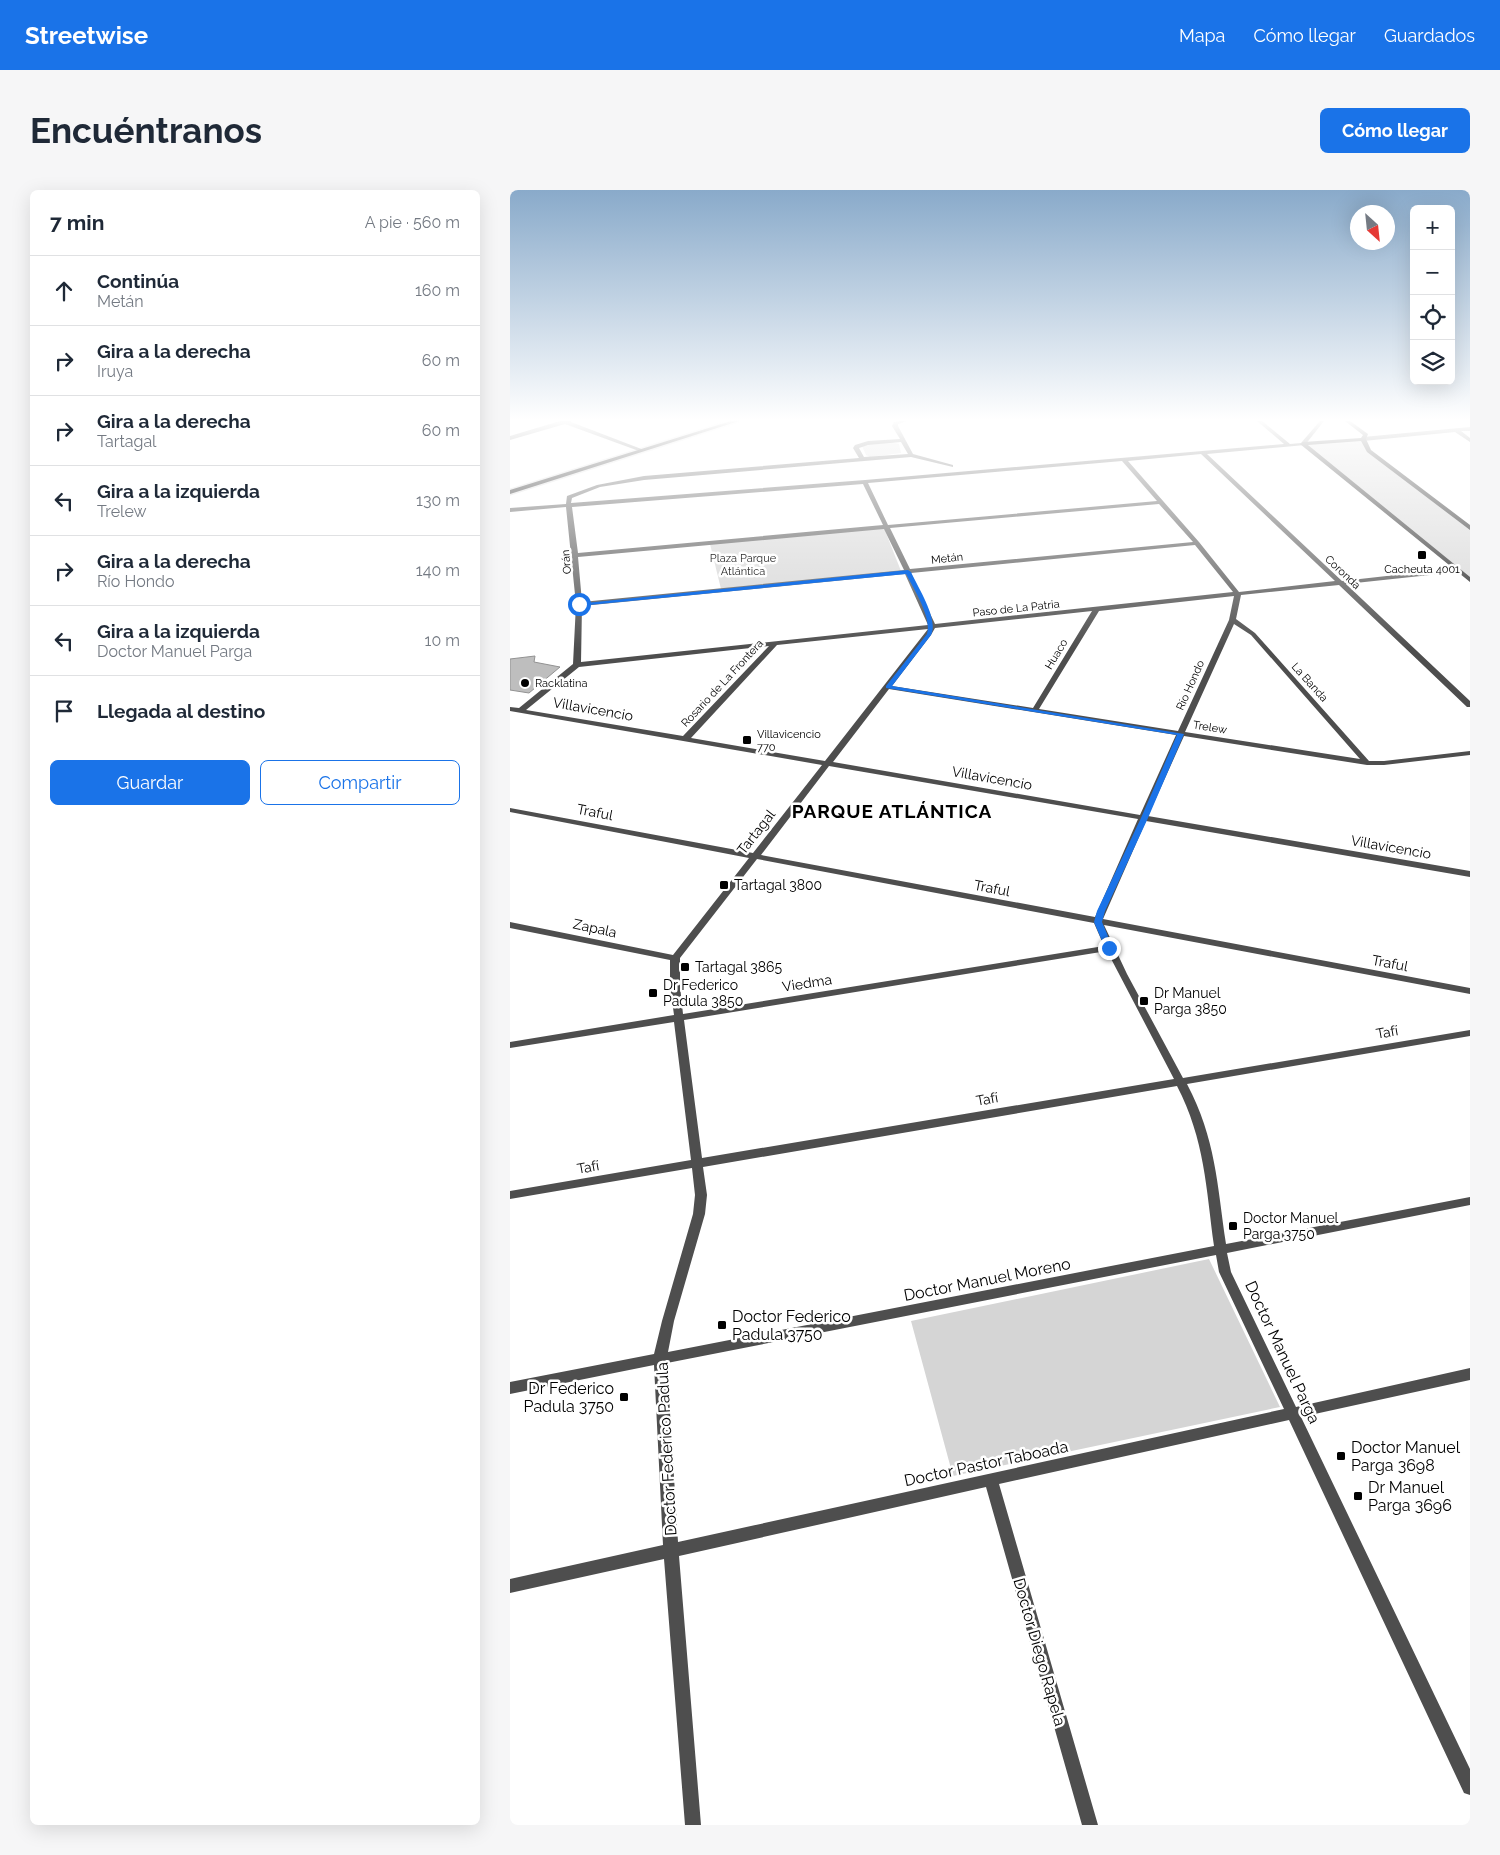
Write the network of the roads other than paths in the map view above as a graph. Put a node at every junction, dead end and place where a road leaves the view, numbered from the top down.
1 (569, 497) edge
2 (676, 497) edge
3 (872, 497) edge
4 (1156, 497) edge
5 (1250, 497) edge
6 (1369, 497) edge
7 (1430, 497) edge
8 (1160, 502) junction
9 (569, 506) junction
10 (510, 510) edge
11 (886, 527) junction
12 (1470, 528) edge
13 (1197, 544) junction
14 (576, 555) junction
15 (1458, 570) junction
16 (908, 572) junction
17 (1470, 580) edge
18 (1340, 583) junction
19 (1238, 594) junction
20 (579, 604) junction
21 (1097, 609) junction
22 (1232, 620) junction
23 (932, 627) junction
24 (775, 644) junction
25 (578, 665) junction
26 (888, 687) junction
27 (1470, 705) edge
28 (510, 708) edge
29 (521, 710) junction
30 (1035, 710) junction
31 (1181, 734) junction
32 (686, 738) junction
33 (1470, 753) edge
34 (828, 763) junction
35 (1367, 763) junction
36 (510, 810) edge
37 (1144, 818) junction
38 (755, 856) junction
39 (1470, 874) edge
40 (1098, 922) junction
41 (510, 924) edge
42 (1109, 948) junction
43 (675, 958) junction
44 (1470, 992) edge
45 (679, 1018) junction
46 (1470, 1033) edge
47 (510, 1045) edge
48 (1180, 1082) junction
49 (698, 1163) junction
50 (510, 1195) edge
51 (1470, 1201) edge
52 (1220, 1250) junction
53 (660, 1359) junction
54 (1470, 1374) edge
55 (510, 1388) edge
56 (1292, 1413) junction
57 (991, 1480) junction
58 (671, 1551) junction
59 (510, 1586) edge
60 (1470, 1787) edge
61 (693, 1825) edge
62 (1090, 1825) edge

1 - 9 street
2 - 9 street
3 - 11 street
4 - 8 street
5 - 18 street, Coronda
6 - 15 street
7 - 12 street
8 - 11 street
8 - 13 street
9 - 10 street
9 - 14 street, Orán
11 - 14 street
11 - 16 street
13 - 16 street, Metán
13 - 19 street
14 - 20 street, Orán
15 - 17 street
15 - 18 street, Paso de La Patria
16 - 20 street, Metán
16 - 23 street
18 - 19 street, Paso de La Patria
18 - 27 street, Coronda
19 - 21 street, Paso de La Patria
19 - 22 street, Río Hondo
20 - 25 street, Orán
21 - 23 street, Paso de La Patria
21 - 30 street, Huaco
22 - 31 street, Río Hondo
22 - 35 street, La Banda
23 - 24 street, Paso de La Patria
23 - 26 street, Tartagal
24 - 25 street, Paso de La Patria
24 - 32 street, Rosario de La Frontera
25 - 29 street
26 - 30 street, Trelew
26 - 34 street, Tartagal
28 - 29 street, Villavicencio
29 - 32 street, Villavicencio
30 - 31 street, Trelew
31 - 35 street, Trelew
31 - 37 street, Río Hondo
32 - 34 street, Villavicencio
33 - 35 street, Trelew
34 - 37 street, Villavicencio
34 - 38 street, Tartagal
36 - 38 street, Traful
37 - 39 street, Villavicencio
37 - 40 street, Río Hondo
38 - 40 street, Traful
38 - 43 street, Tartagal
40 - 42 street, Doctor Manuel Parga
40 - 44 street, Traful
41 - 43 street, Zapala
42 - 45 street, Viedma
42 - 48 street, Doctor Manuel Parga
43 - 45 street, Doctor Federico Padula
45 - 47 street, Viedma
45 - 49 street, Doctor Federico Padula
46 - 48 street, Tafí
48 - 49 street, Tafí
48 - 52 street, Doctor Manuel Parga
49 - 50 street, Tafí
49 - 53 street, Doctor Federico Padula
51 - 52 street, Doctor Manuel Moreno
52 - 53 street, Doctor Manuel Moreno
52 - 56 street, Doctor Manuel Parga
53 - 55 street, Doctor Manuel Moreno
53 - 58 street, Doctor Federico Padula
54 - 56 street, Doctor Pastor Taboada
56 - 57 street, Doctor Pastor Taboada
56 - 60 street, Doctor Manuel Parga
57 - 58 street, Doctor Pastor Taboada
57 - 62 street, Doctor Diego Rapela
58 - 59 street, Doctor Pastor Taboada
58 - 61 street, Doctor Federico Padula

